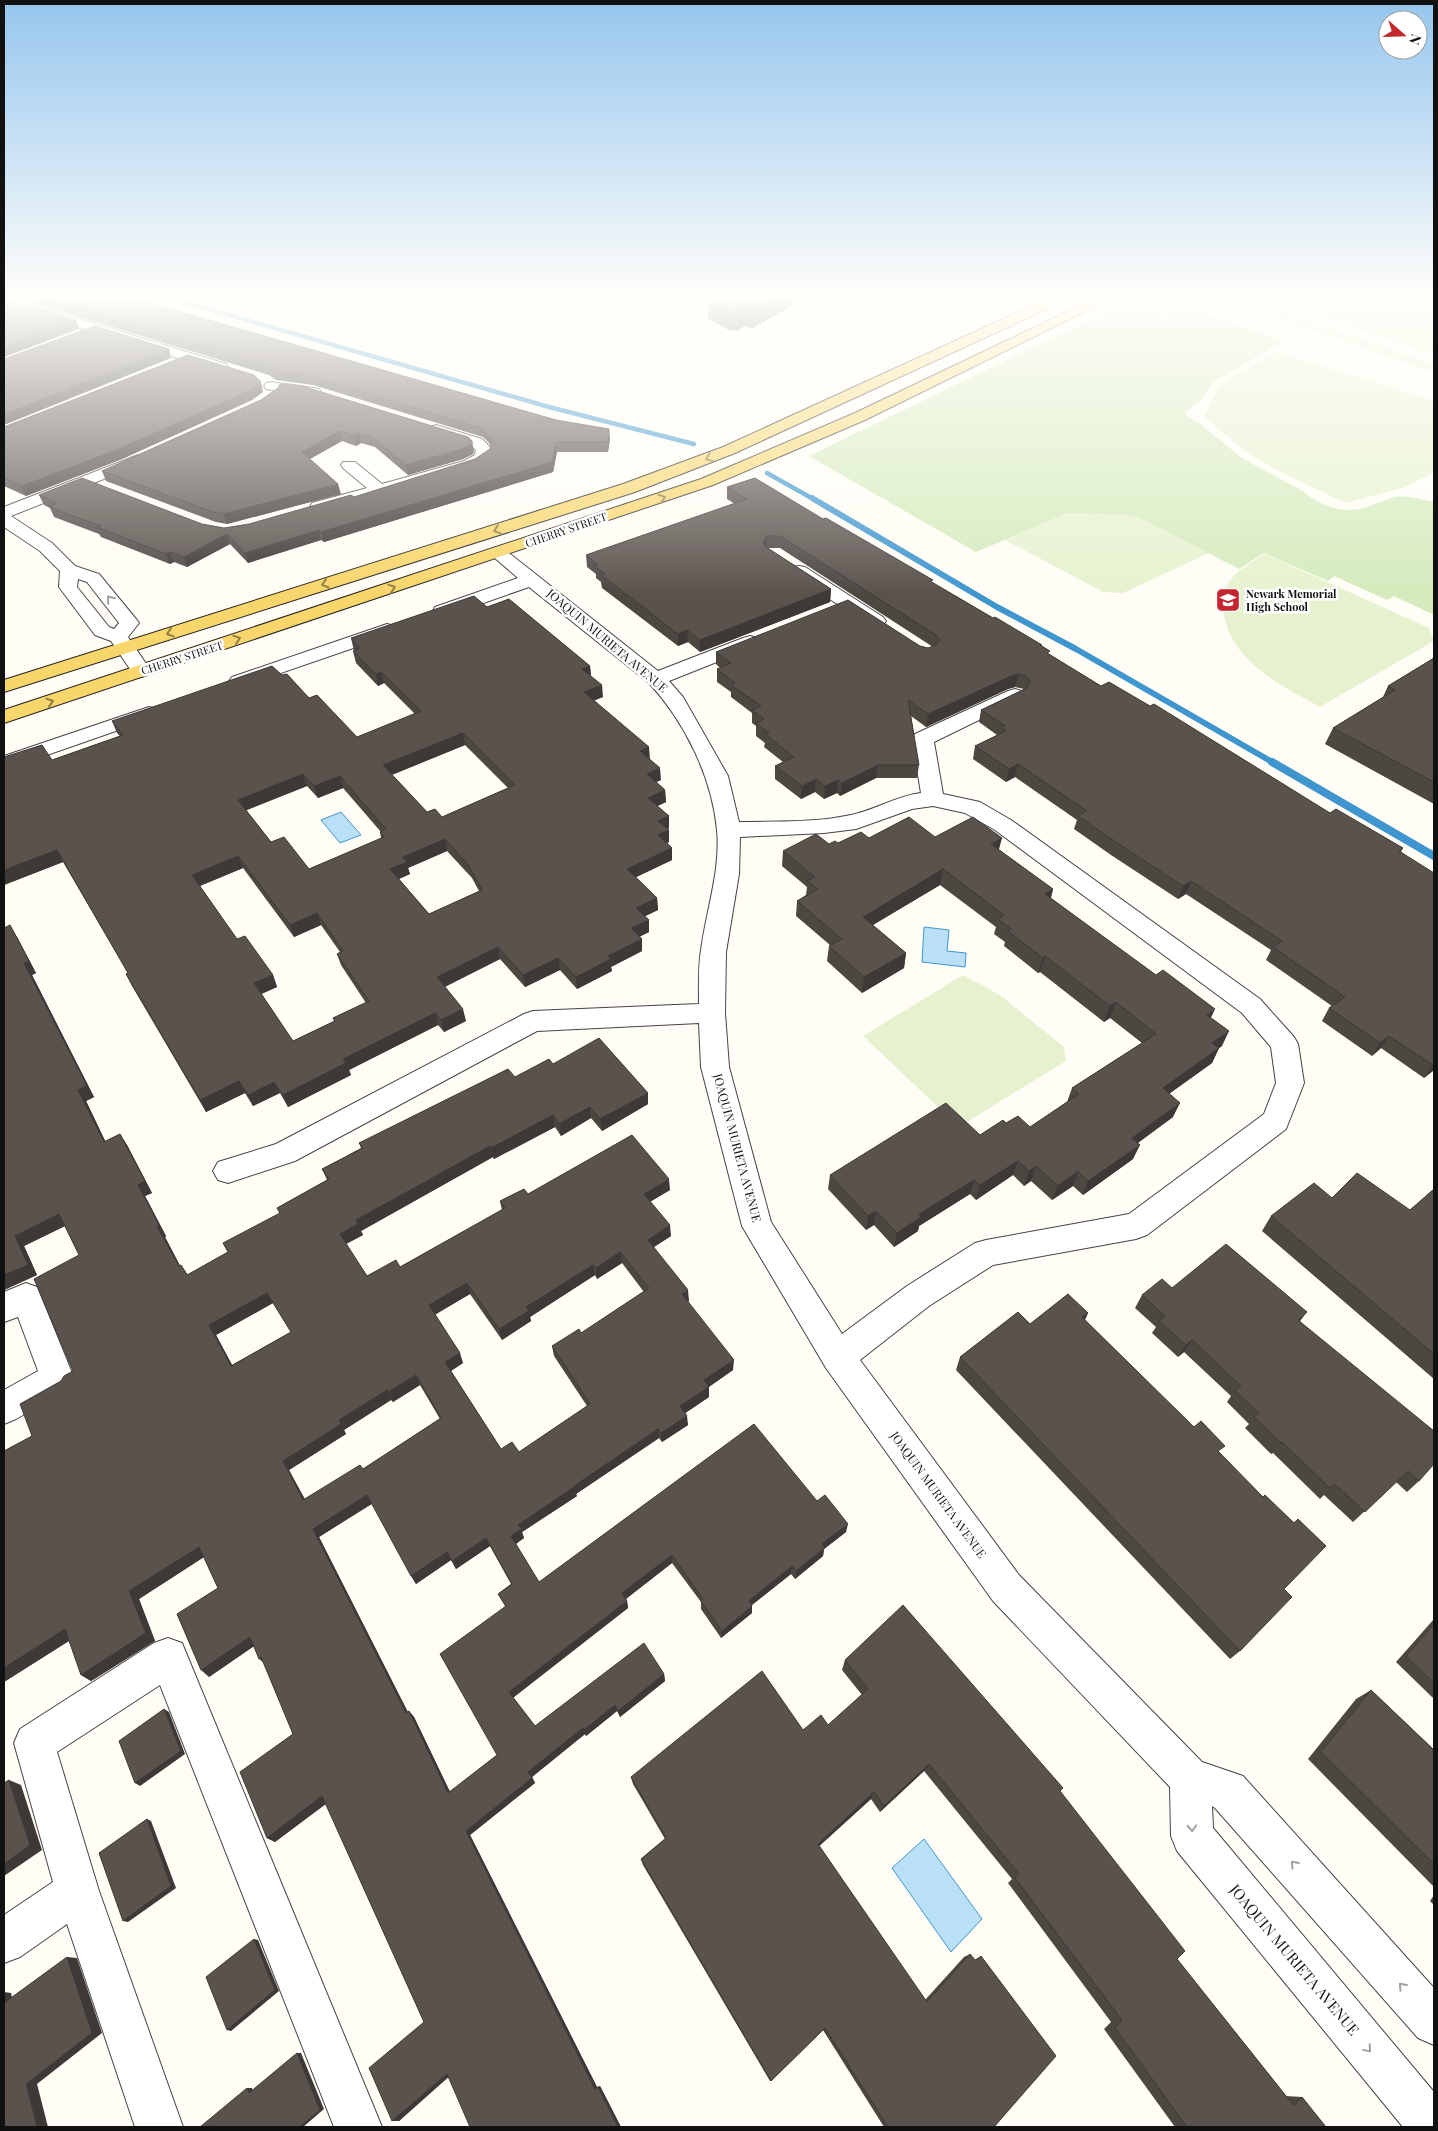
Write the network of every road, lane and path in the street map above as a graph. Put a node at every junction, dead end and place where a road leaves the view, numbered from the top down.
1 (848, 395) edge
2 (903, 395) edge
3 (420, 425) edge
4 (155, 452) edge
5 (349, 465) dead end
6 (87, 481) junction
7 (105, 488) edge
8 (629, 488) junction
9 (379, 489) junction
10 (303, 511) edge
11 (4, 513) edge
12 (4, 518) edge
13 (498, 553) junction
14 (788, 563) edge
15 (70, 570) junction
16 (533, 579) junction
17 (895, 633) edge
18 (768, 634) edge
19 (121, 642) junction
20 (141, 671) junction
21 (656, 679) junction
22 (4, 686) edge
23 (217, 689) edge
24 (1016, 695) edge
25 (162, 708) edge
26 (4, 717) edge
27 (4, 763) edge
28 (933, 799) junction
29 (728, 830) junction
30 (712, 1013) junction
31 (228, 1171) dead end
32 (4, 1308) edge
33 (838, 1357) junction
34 (4, 1408) edge
35 (1190, 1779) junction
36 (76, 1891) junction
37 (4, 1941) edge
38 (1434, 2022) edge
39 (159, 2127) edge
40 (358, 2127) edge
41 (1433, 2127) edge

1 -> 8 main road, CHERRY STREET
13 -> 2 main road, CHERRY STREET
3 - 9 street
4 - 6 street
5 - 9 street
6 - 7 street
6 - 11 street
8 - 13 main road
8 -> 19 main road, CHERRY STREET
9 - 10 street
12 - 15 street
13 - 16 street, JOAQUIN MURIETA AVENUE
20 -> 13 main road, CHERRY STREET
14 - 17 street
15 - 19 street
19 -> 15 street
16 - 21 street, JOAQUIN MURIETA AVENUE
16 - 23 street
18 - 21 street
19 - 20 street
19 - 22 main road, CHERRY STREET
26 -> 20 main road, CHERRY STREET
21 - 29 street, JOAQUIN MURIETA AVENUE
24 - 28 street
25 - 27 street
28 - 29 street
28 - 33 street
29 - 30 street, JOAQUIN MURIETA AVENUE
30 - 31 street
30 - 33 street, JOAQUIN MURIETA AVENUE
32 - 34 street
33 - 35 street, JOAQUIN MURIETA AVENUE
38 -> 35 street, JOAQUIN MURIETA AVENUE
35 -> 41 street, JOAQUIN MURIETA AVENUE
36 - 37 street
36 - 39 street
36 - 40 street

